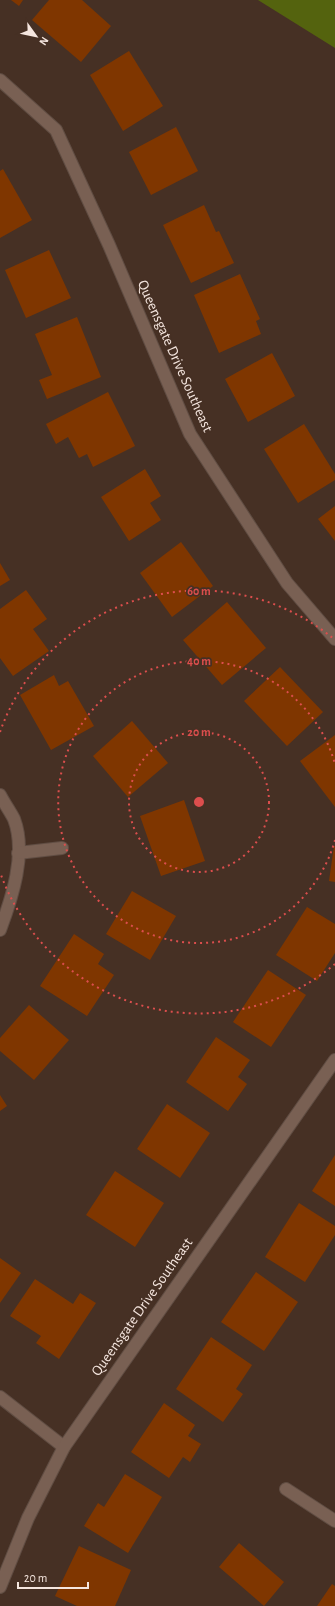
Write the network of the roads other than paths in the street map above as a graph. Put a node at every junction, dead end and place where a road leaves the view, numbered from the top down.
1 (0, 80) edge
2 (335, 639) edge
3 (0, 795) edge
4 (62, 848) dead end
5 (18, 853) junction
6 (0, 930) edge
7 (335, 1060) edge
8 (0, 1397) edge
9 (64, 1447) junction
10 (286, 1489) dead end
11 (335, 1521) edge
12 (0, 1587) edge

1 - 2 street, Queensgate Drive Southeast
3 - 5 street
4 - 5 street
5 - 6 street
7 - 9 street, Queensgate Drive Southeast
8 - 9 street
9 - 12 street, Queensgate Drive Southeast
10 - 11 street

